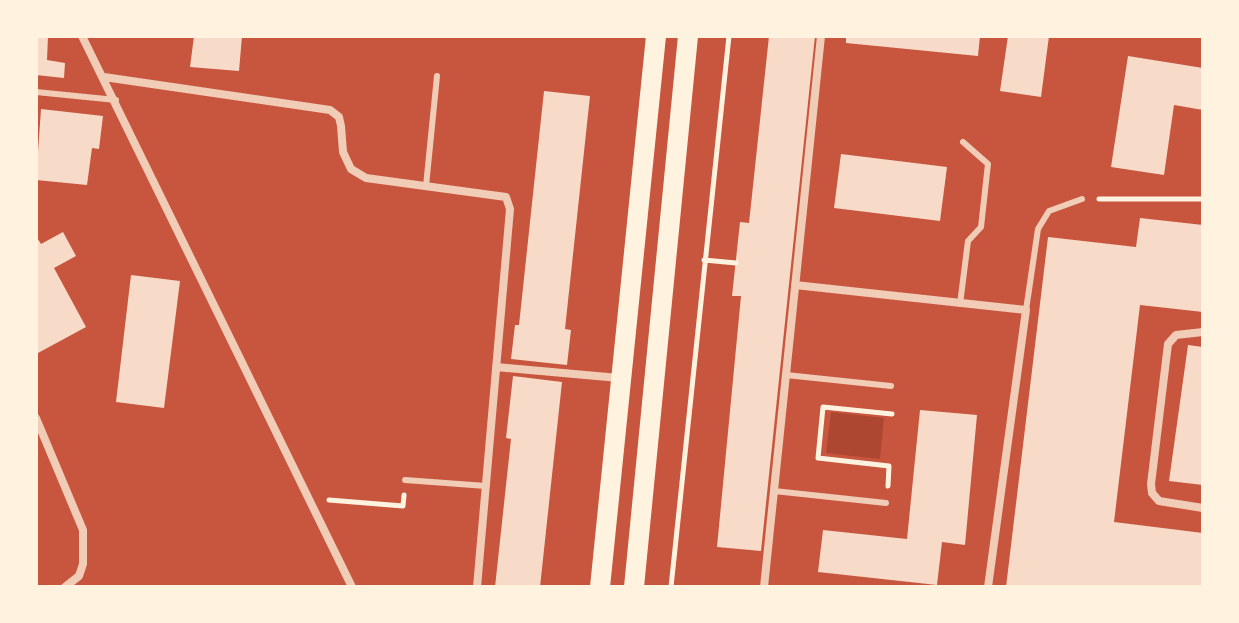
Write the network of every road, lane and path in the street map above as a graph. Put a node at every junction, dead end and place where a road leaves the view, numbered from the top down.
1 (82, 36) edge
2 (656, 36) edge
3 (688, 36) edge
4 (729, 36) edge
5 (821, 36) edge
6 (437, 76) dead end
7 (104, 77) junction
8 (36, 92) edge
9 (117, 100) junction
10 (963, 142) dead end
11 (426, 186) junction
12 (1082, 199) joint
13 (1203, 199) edge
14 (704, 260) junction
15 (736, 263) dead end
16 (795, 285) junction
17 (960, 304) junction
18 (1026, 310) junction
19 (1203, 332) edge
20 (496, 367) junction
21 (786, 375) junction
22 (622, 379) junction
23 (891, 386) dead end
24 (892, 414) dead end
25 (36, 418) edge
26 (405, 480) joint
27 (888, 482) dead end
28 (486, 486) junction
29 (774, 491) junction
30 (308, 498) junction
31 (886, 503) dead end
32 (1203, 508) edge
33 (65, 587) edge
34 (352, 587) edge
35 (477, 587) edge
36 (600, 587) edge
37 (634, 587) edge
38 (671, 587) edge
39 (764, 587) edge
40 (988, 587) edge

1 - 7 street
2 - 22 main road
3 - 37 main road
4 - 14 path
5 - 16 street
6 - 11 lane
7 - 9 street
7 - 11 street
8 - 9 lane
9 - 30 street
10 - 17 lane
11 - 20 street
12 - 13 path
12 - 18 lane
14 - 15 path
14 - 38 path
16 - 17 street
16 - 21 street
17 - 18 street
18 - 40 street
19 - 32 street
20 - 22 street
20 - 28 street
21 - 23 lane
21 - 29 street
22 - 36 main road
24 - 27 path
25 - 33 street
26 - 28 lane
26 - 30 path
28 - 35 street
29 - 31 lane
29 - 39 street
30 - 34 street

